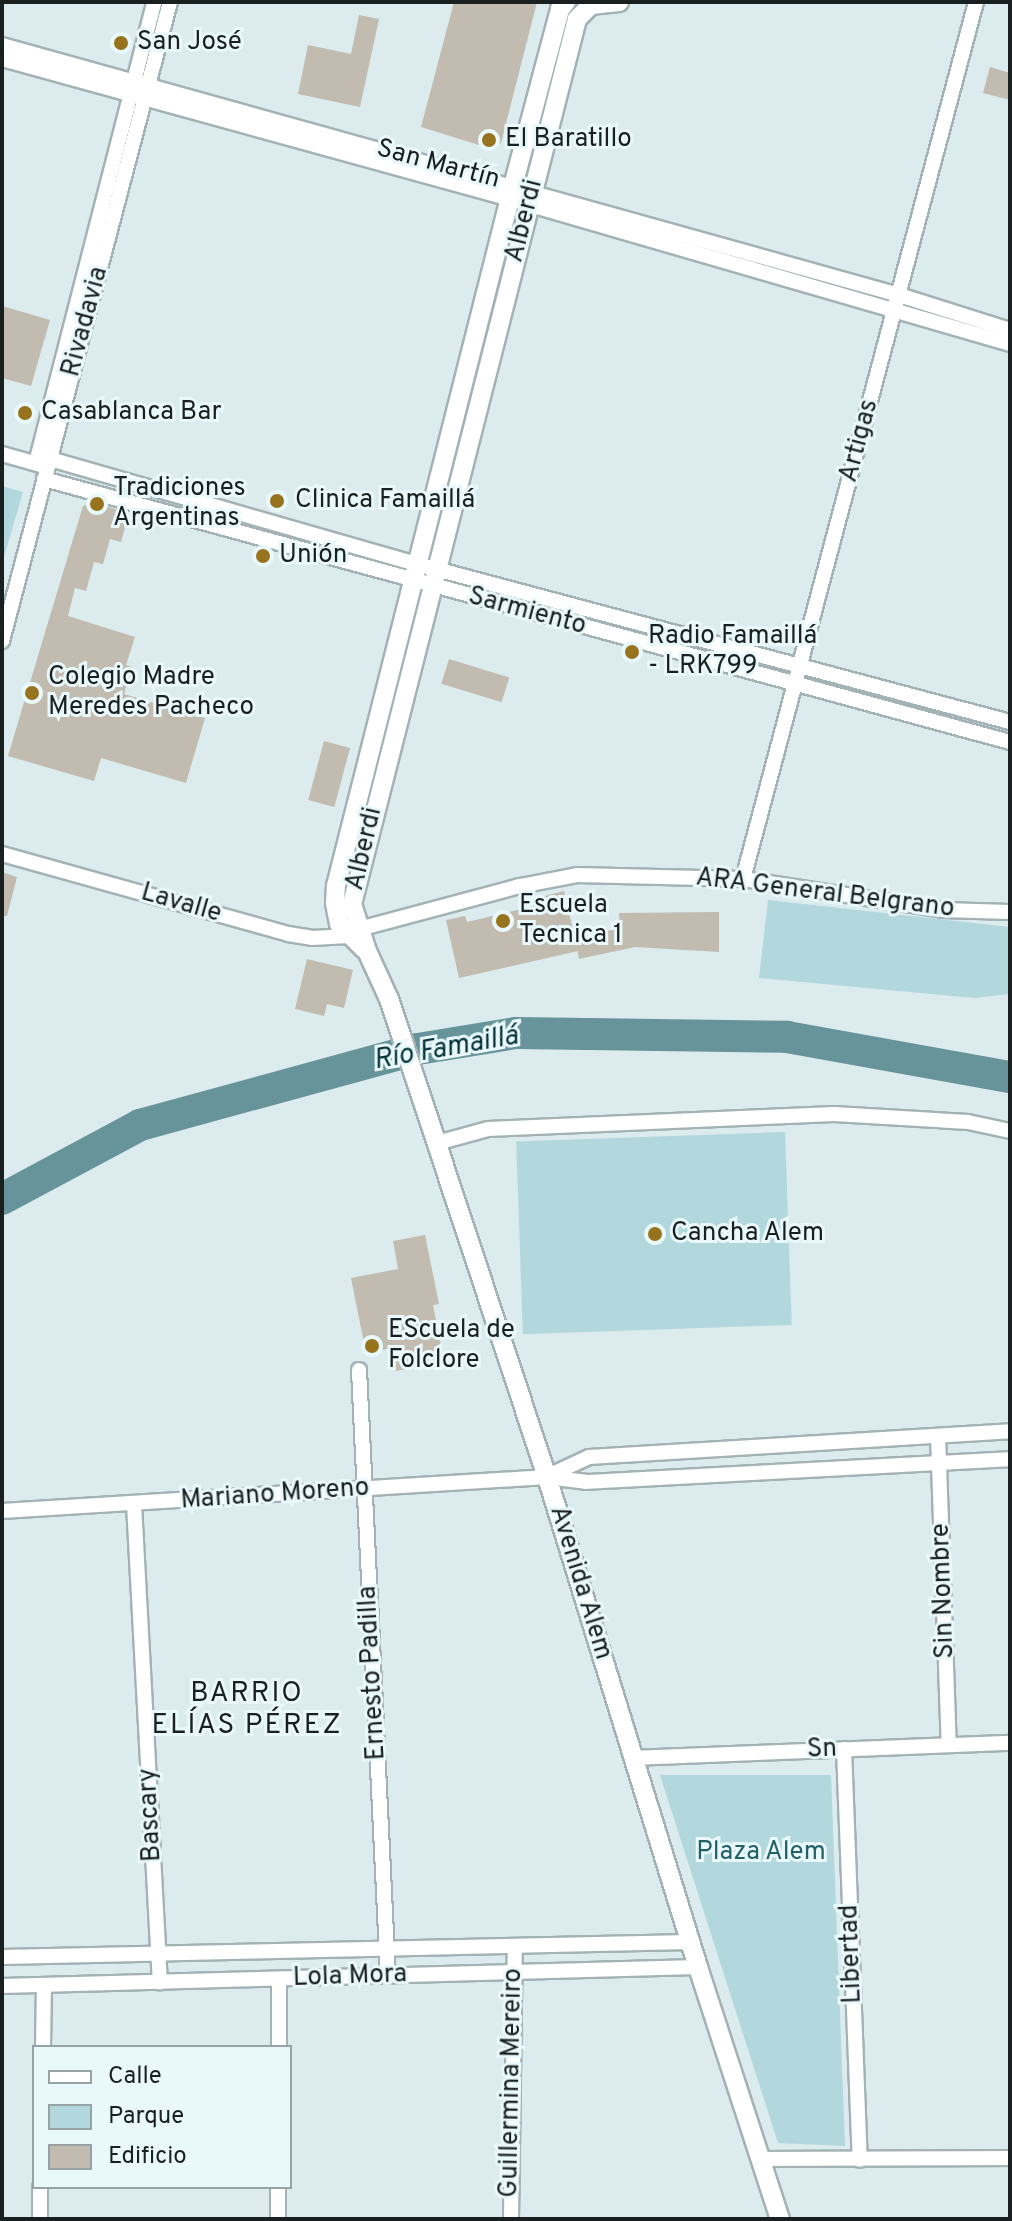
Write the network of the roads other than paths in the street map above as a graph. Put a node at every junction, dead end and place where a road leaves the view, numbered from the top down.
1 (154, 2) edge
2 (170, 2) edge
3 (566, 2) edge
4 (619, 2) edge
5 (976, 2) edge
6 (2, 45) edge
7 (2, 59) edge
8 (139, 90) junction
9 (512, 192) junction
10 (531, 198) junction
11 (897, 302) junction
12 (1010, 330) edge
13 (1010, 344) edge
14 (2, 454) edge
15 (44, 467) junction
16 (415, 573) junction
17 (434, 578) junction
18 (2, 641) edge
19 (799, 664) junction
20 (794, 682) junction
21 (1010, 722) edge
22 (1010, 742) edge
23 (2, 854) edge
24 (743, 879) junction
25 (1010, 912) edge
26 (354, 932) junction
27 (367, 951) joint
28 (1010, 1131) edge
29 (435, 1136) junction
30 (359, 1370) dead end
31 (1010, 1431) edge
32 (938, 1436) junction
33 (1010, 1459) edge
34 (939, 1463) junction
35 (547, 1477) junction
36 (364, 1490) junction
37 (134, 1504) junction
38 (2, 1511) edge
39 (1010, 1743) edge
40 (949, 1745) junction
41 (844, 1749) junction
42 (633, 1758) junction
43 (690, 1942) junction
44 (515, 1946) junction
45 (385, 1949) junction
46 (159, 1954) junction
47 (2, 1957) edge
48 (698, 1967) junction
49 (513, 1972) junction
50 (388, 1976) junction
51 (279, 1979) junction
52 (160, 1982) junction
53 (44, 1985) junction
54 (2, 1986) edge
55 (43, 2045) edge
56 (279, 2045) edge
57 (1010, 2158) edge
58 (763, 2159) junction
59 (860, 2160) junction
60 (40, 2189) edge
61 (278, 2189) edge
62 (40, 2219) edge
63 (278, 2219) edge
64 (511, 2219) edge
65 (780, 2219) edge

1 - 8 street, Rivadavia
2 - 8 street, Rivadavia
3 - 9 street, Alberdi
4 - 10 street, Alberdi
5 - 11 street, Artigas
6 - 8 street, San Martín
7 - 8 street, San Martín
8 - 9 street, San Martín
8 - 15 street, Rivadavia
9 - 10 street, San Martín
9 - 16 street, Alberdi
10 - 11 street, San Martín
10 - 17 street, Alberdi
11 - 12 street, San Martín
11 - 13 street, San Martín
11 - 19 street, Artigas
14 - 15 street, Sarmiento
15 - 16 street, Sarmiento
15 - 18 street, Rivadavia
16 - 17 street, Sarmiento
16 - 26 street, Alberdi
17 - 19 street, Sarmiento
17 - 20 street, Sarmiento
17 - 26 street, Alberdi
19 - 20 street, Artigas
19 - 21 street, Sarmiento
20 - 22 street, Sarmiento
20 - 24 street, Artigas
23 - 26 street, Lavalle
24 - 25 street, ARA General Belgrano
24 - 26 street, ARA General Belgrano
26 - 27 street, Alberdi
27 - 29 street, Avenida Alem
28 - 29 street
29 - 35 street, Avenida Alem
30 - 36 street, Ernesto Padilla
31 - 32 street, Mariano Moreno
32 - 34 street, Sin Nombre
32 - 35 street, Mariano Moreno
33 - 34 street, Mariano Moreno
34 - 35 street, Mariano Moreno
34 - 40 street, Sin Nombre
35 - 36 street, Mariano Moreno
35 - 42 street, Avenida Alem
36 - 37 street, Mariano Moreno
36 - 45 street, Ernesto Padilla
37 - 38 street, Mariano Moreno
37 - 46 street, Bascary
39 - 40 street, Sn
40 - 41 street, Sn
41 - 42 street, Sn
41 - 59 street, Libertad
42 - 43 street, Avenida Alem
43 - 44 street, Lola Mora
43 - 48 street, Avenida Alem
44 - 45 street, Lola Mora
44 - 49 street, Guillermina Mereiro
45 - 46 street, Lola Mora
45 - 50 street, Ernesto Padilla
46 - 47 street, Lola Mora
46 - 52 street, Bascary
48 - 49 street, Lola Mora
48 - 58 street, Avenida Alem
49 - 50 street, Lola Mora
49 - 64 street, Guillermina Mereiro
50 - 51 street, Lola Mora
51 - 52 street, Lola Mora
51 - 56 street
52 - 53 street, Lola Mora
53 - 54 street, Lola Mora
53 - 55 street
57 - 59 street
58 - 59 street
58 - 65 street, Avenida Alem
60 - 62 street
61 - 63 street

